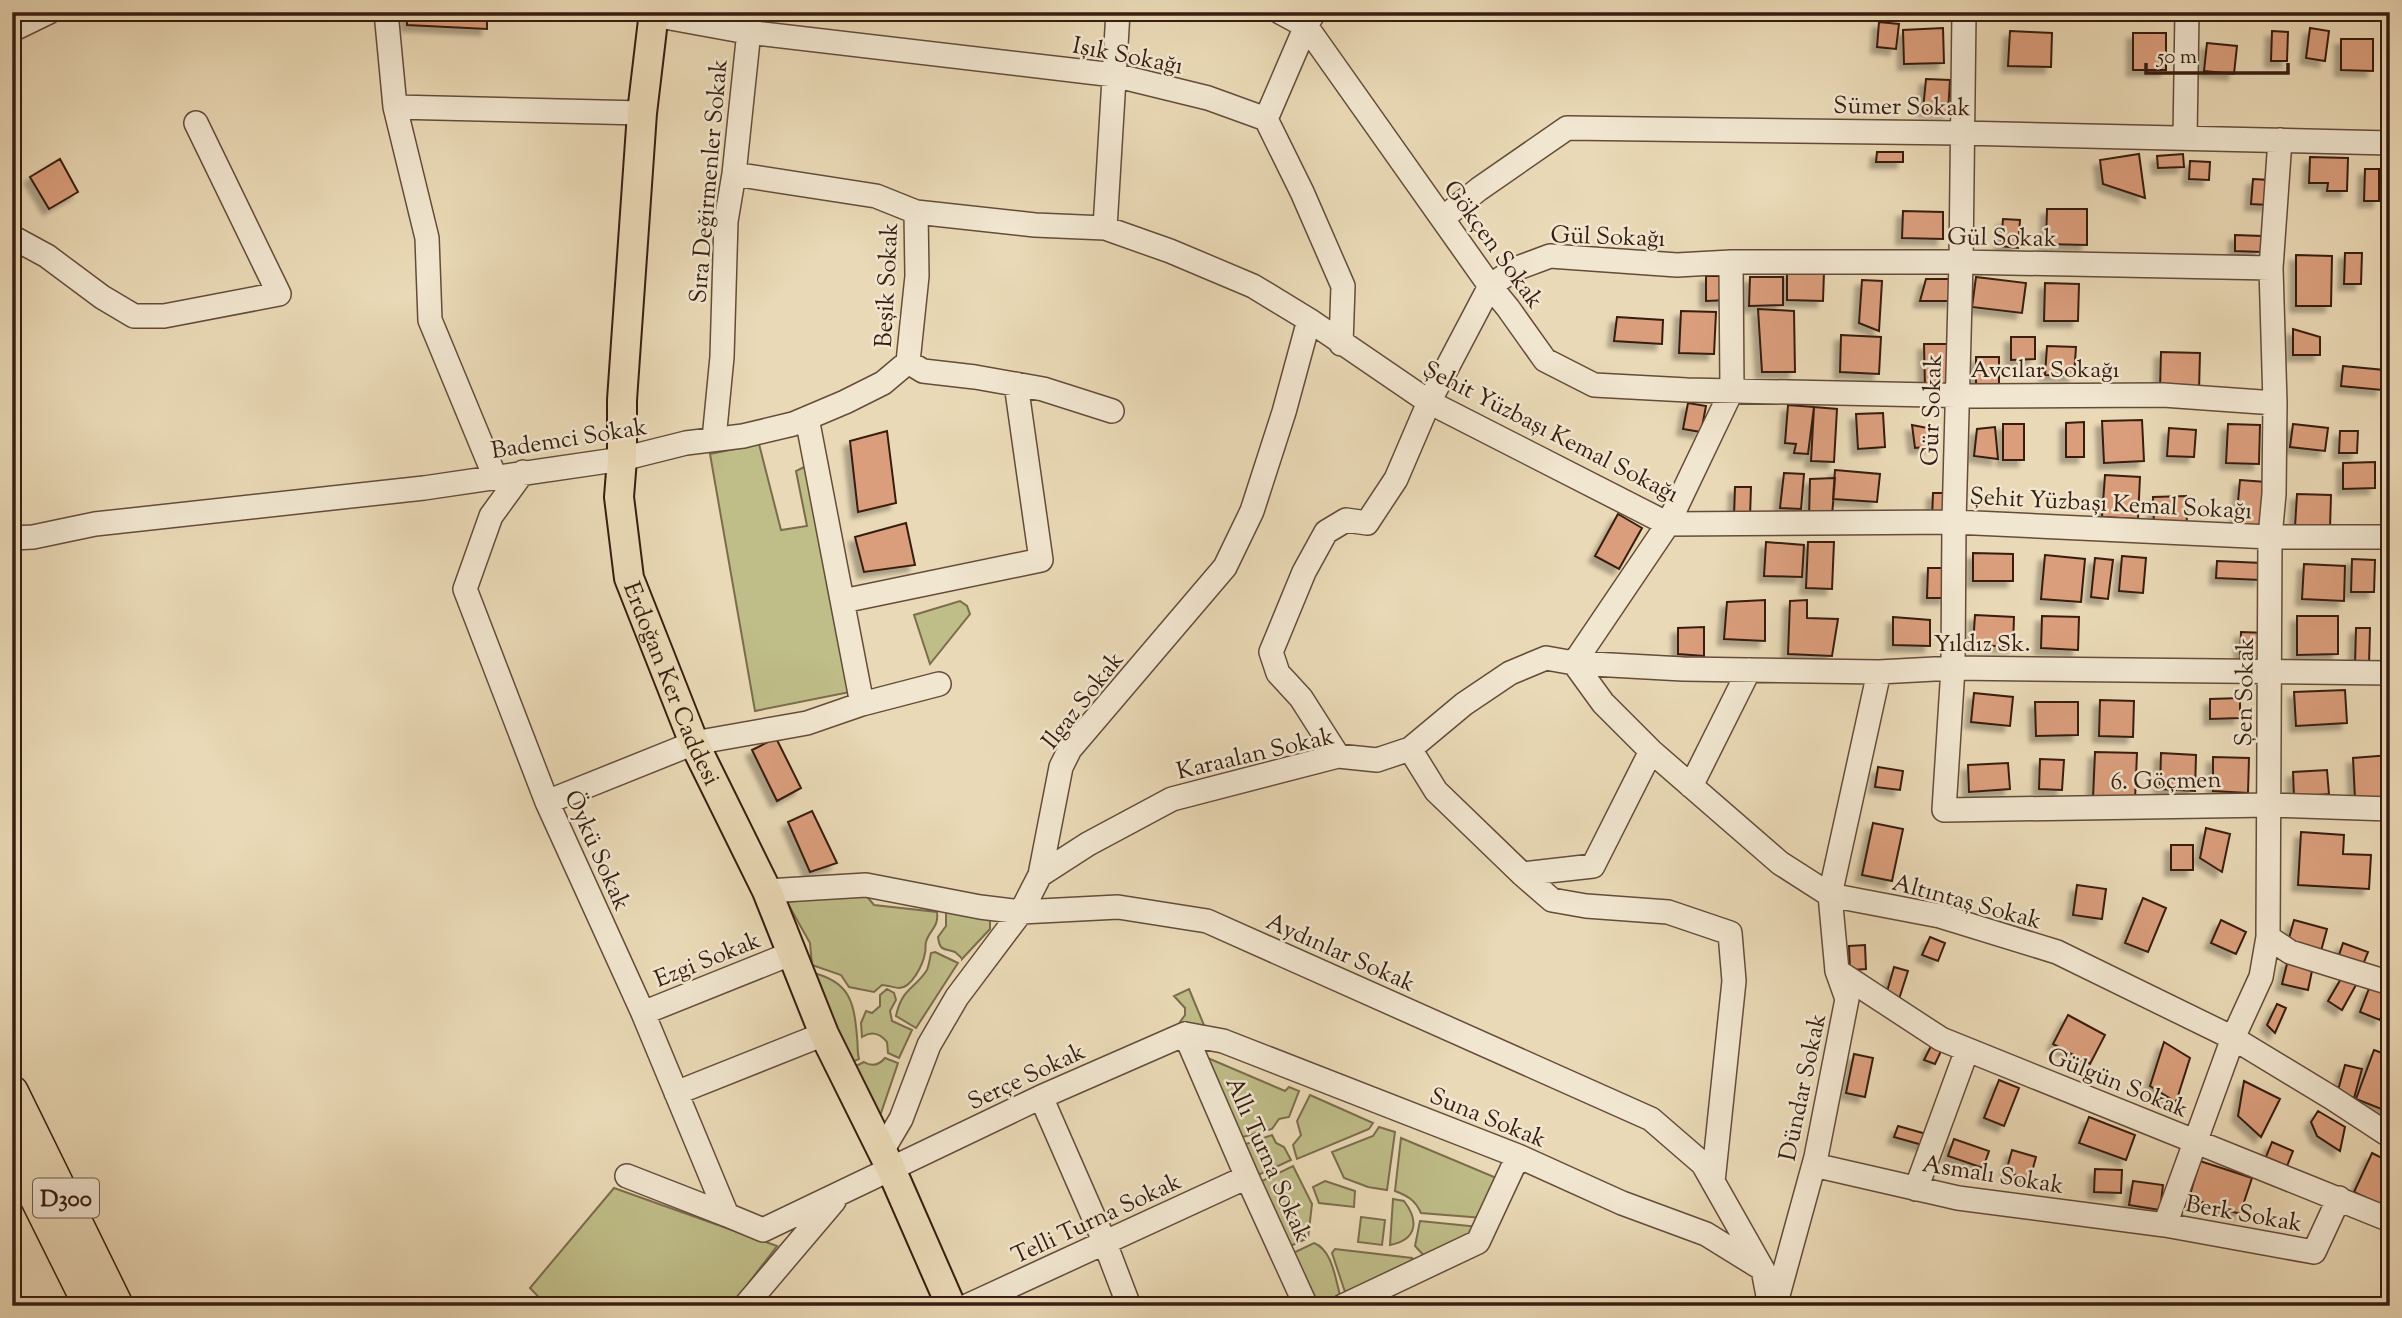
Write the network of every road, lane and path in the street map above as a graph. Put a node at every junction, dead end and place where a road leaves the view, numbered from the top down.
1 (49, 12) edge
2 (386, 12) edge
3 (1118, 12) edge
4 (1280, 12) edge
5 (1964, 12) edge
6 (2187, 12) edge
7 (654, 14) edge
8 (1310, 19) edge
9 (749, 22) edge
10 (12, 30) edge
11 (1114, 75) junction
12 (395, 107) junction
13 (642, 113) junction
14 (1266, 120) junction
15 (197, 123) dead end
16 (1961, 133) junction
17 (2185, 138) junction
18 (2280, 140) junction
19 (2390, 144) edge
20 (734, 174) junction
21 (916, 212) junction
22 (1443, 218) junction
23 (1105, 228) junction
24 (12, 237) edge
25 (1731, 262) junction
26 (1961, 262) junction
27 (2271, 268) junction
28 (1490, 286) junction
29 (1310, 320) junction
30 (1342, 344) junction
31 (908, 362) junction
32 (1016, 384) junction
33 (1732, 390) junction
34 (1958, 395) junction
35 (1429, 402) junction
36 (2275, 403) junction
37 (1112, 411) dead end
38 (807, 418) junction
39 (715, 439) junction
40 (622, 459) junction
41 (523, 472) junction
42 (495, 477) junction
43 (1954, 522) junction
44 (1668, 524) junction
45 (2270, 537) junction
46 (2390, 537) edge
47 (12, 538) edge
48 (843, 601) junction
49 (1574, 663) junction
50 (1953, 668) junction
51 (1749, 670) junction
52 (2270, 671) junction
53 (1879, 672) junction
54 (2390, 673) edge
55 (939, 684) dead end
56 (863, 704) junction
57 (694, 743) junction
58 (1410, 749) junction
59 (1651, 751) junction
60 (1338, 756) junction
61 (1691, 786) junction
62 (547, 802) junction
63 (2270, 805) junction
64 (2390, 809) edge
65 (1944, 810) joint
66 (1522, 874) junction
67 (1040, 876) junction
68 (767, 891) junction
69 (1830, 895) junction
70 (1021, 912) junction
71 (2268, 937) junction
72 (790, 954) junction
73 (1837, 971) junction
74 (2390, 983) edge
75 (643, 1013) junction
76 (824, 1034) junction
77 (1185, 1034) junction
78 (2233, 1038) junction
79 (1967, 1050) junction
80 (12, 1092) edge
81 (676, 1093) junction
82 (1041, 1097) junction
83 (2390, 1136) edge
84 (2196, 1142) junction
85 (12, 1149) edge
86 (1518, 1156) junction
87 (886, 1160) junction
88 (1814, 1165) junction
89 (627, 1176) dead end
90 (1247, 1177) junction
91 (1713, 1182) junction
92 (1916, 1189) junction
93 (841, 1193) junction
94 (2339, 1198) junction
95 (727, 1214) junction
96 (2390, 1220) edge
97 (2165, 1225) junction
98 (1105, 1243) junction
99 (1763, 1270) junction
100 (90, 1306) edge
101 (117, 1306) edge
102 (745, 1306) edge
103 (951, 1306) edge
104 (967, 1306) edge
105 (1129, 1306) edge
106 (1307, 1306) edge
107 (1343, 1306) edge
108 (1770, 1306) edge
109 (1775, 1306) edge

1 - 10 street
2 - 12 street
3 - 11 street
4 - 8 street, Gökçen Sokak
5 - 16 street, Gür Sokak
6 - 17 street
7 - 9 street, Işık Sokağı
7 - 13 main road, Erdoğan Ker Caddesi
8 - 14 street
8 - 22 street, Gökçen Sokak
9 - 11 street, Işık Sokağı
9 - 20 street, Sıra Değirmenler Sokak
11 - 14 street, Işık Sokağı
11 - 23 street
12 - 13 street
12 - 42 street
13 - 40 main road, Erdoğan Ker Caddesi
14 - 30 street
15 - 24 street
16 - 17 street, Sümer Sokak
16 - 22 street, Sümer Sokak
16 - 26 street, Gür Sokak
17 - 18 street, Sümer Sokak
18 - 19 street, Sümer Sokak
18 - 27 street, Şen Sokak
20 - 21 street, Şehit Yüzbaşı Kemal Sokağı
20 - 39 street, Sıra Değirmenler Sokak
21 - 23 street, Şehit Yüzbaşı Kemal Sokağı
21 - 31 street, Beşik Sokak
22 - 28 street, Gökçen Sokak
23 - 29 street, Şehit Yüzbaşı Kemal Sokağı
25 - 26 street, Gül Sokak
25 - 28 street, Gül Sokağı
25 - 33 street
26 - 27 street, Gül Sokak
26 - 34 street, Gür Sokak
27 - 36 street, Şen Sokak
28 - 33 street, Gökçen Sokak
28 - 35 street
29 - 30 street, Şehit Yüzbaşı Kemal Sokağı
29 - 67 street, Ilgaz Sokak
30 - 35 street, Şehit Yüzbaşı Kemal Sokağı
31 - 32 street
31 - 38 street, Bademci Sokak
32 - 37 street
32 - 48 street
33 - 34 street, Avcılar Sokağı
33 - 44 street
34 - 36 street, Avcılar Sokağı
34 - 43 street, Gür Sokak
35 - 44 street, Şehit Yüzbaşı Kemal Sokağı
35 - 60 street
36 - 45 street, Şen Sokak
38 - 39 street, Bademci Sokak
38 - 48 street
39 - 40 street, Bademci Sokak
40 - 41 street, Bademci Sokak
40 - 57 main road, Erdoğan Ker Caddesi
41 - 42 street, Bademci Sokak
41 - 62 street, Öykü Sokak
42 - 47 street, Bademci Sokak
43 - 44 street, Şehit Yüzbaşı Kemal Sokağı
43 - 45 street, Şehit Yüzbaşı Kemal Sokağı
43 - 50 street, Gür Sokak
44 - 49 street
45 - 46 street, Şehit Yüzbaşı Kemal Sokağı
45 - 52 street, Şen Sokak
48 - 56 street
49 - 51 street, Yıldız Sk.
49 - 58 street, Karaalan Sokak
49 - 59 street, Altıntaş Sokak
50 - 52 street, Yıldız Sk.
50 - 53 street, Yıldız Sk.
50 - 65 street, Gür Sokak
51 - 53 street, Yıldız Sk.
51 - 61 street
52 - 54 street, Yıldız Sk.
52 - 63 street, Şen Sokak
53 - 69 street, Dündar Sokak
55 - 56 street
56 - 57 street
57 - 62 street
57 - 68 main road, Erdoğan Ker Caddesi
58 - 60 street, Karaalan Sokak
58 - 66 street
59 - 61 street, Altıntaş Sokak
59 - 66 street
60 - 67 street, Karaalan Sokak
61 - 69 street, Altıntaş Sokak
62 - 75 street, Öykü Sokak
63 - 64 street, 6. Göçmen
63 - 65 street, 6. Göçmen
63 - 71 street, Şen Sokak
66 - 91 street
67 - 70 street, Ilgaz Sokak
68 - 70 street, Aydınlar Sokak
68 - 72 main road, Erdoğan Ker Caddesi
69 - 73 street, Dündar Sokak
69 - 78 street, Altıntaş Sokak
70 - 87 street, Ilgaz Sokak
70 - 91 street, Aydınlar Sokak
71 - 74 street
71 - 78 street, Şen Sokak
72 - 75 street, Ezgi Sokak
72 - 76 main road, Erdoğan Ker Caddesi
73 - 79 street, Gülgün Sokak
73 - 88 street, Dündar Sokak
75 - 81 street, Öykü Sokak
76 - 81 street
76 - 87 main road, Erdoğan Ker Caddesi
77 - 82 street, Serçe Sokak
77 - 86 street, Suna Sokak
77 - 90 street, Allı Turna Sokak
78 - 83 street, Altıntaş Sokak
78 - 84 street, Şen Sokak
79 - 84 street, Gülgün Sokak
79 - 92 street
80 - 101 highway, D300
81 - 95 street, Öykü Sokak
82 - 87 street, Serçe Sokak
82 - 98 street
84 - 94 street, Gülgün Sokak
84 - 97 street, Şen Sokak
85 - 100 highway, D300
86 - 99 street, Suna Sokak
86 - 107 street
87 - 93 street, Serçe Sokak
87 - 103 main road, Erdoğan Ker Caddesi
88 - 92 street, Asmalı Sokak
88 - 109 street, Dündar Sokak
89 - 95 street
90 - 98 street, Telli Turna Sokak
90 - 106 street, Allı Turna Sokak
91 - 99 street, Aydınlar Sokak
92 - 97 street, Asmalı Sokak
93 - 95 street, Serçe Sokak
93 - 102 street
94 - 96 street, Gülgün Sokak
94 - 97 street, Berk Sokak
98 - 104 street, Telli Turna Sokak
98 - 105 street
99 - 108 street, Aydınlar Sokak

